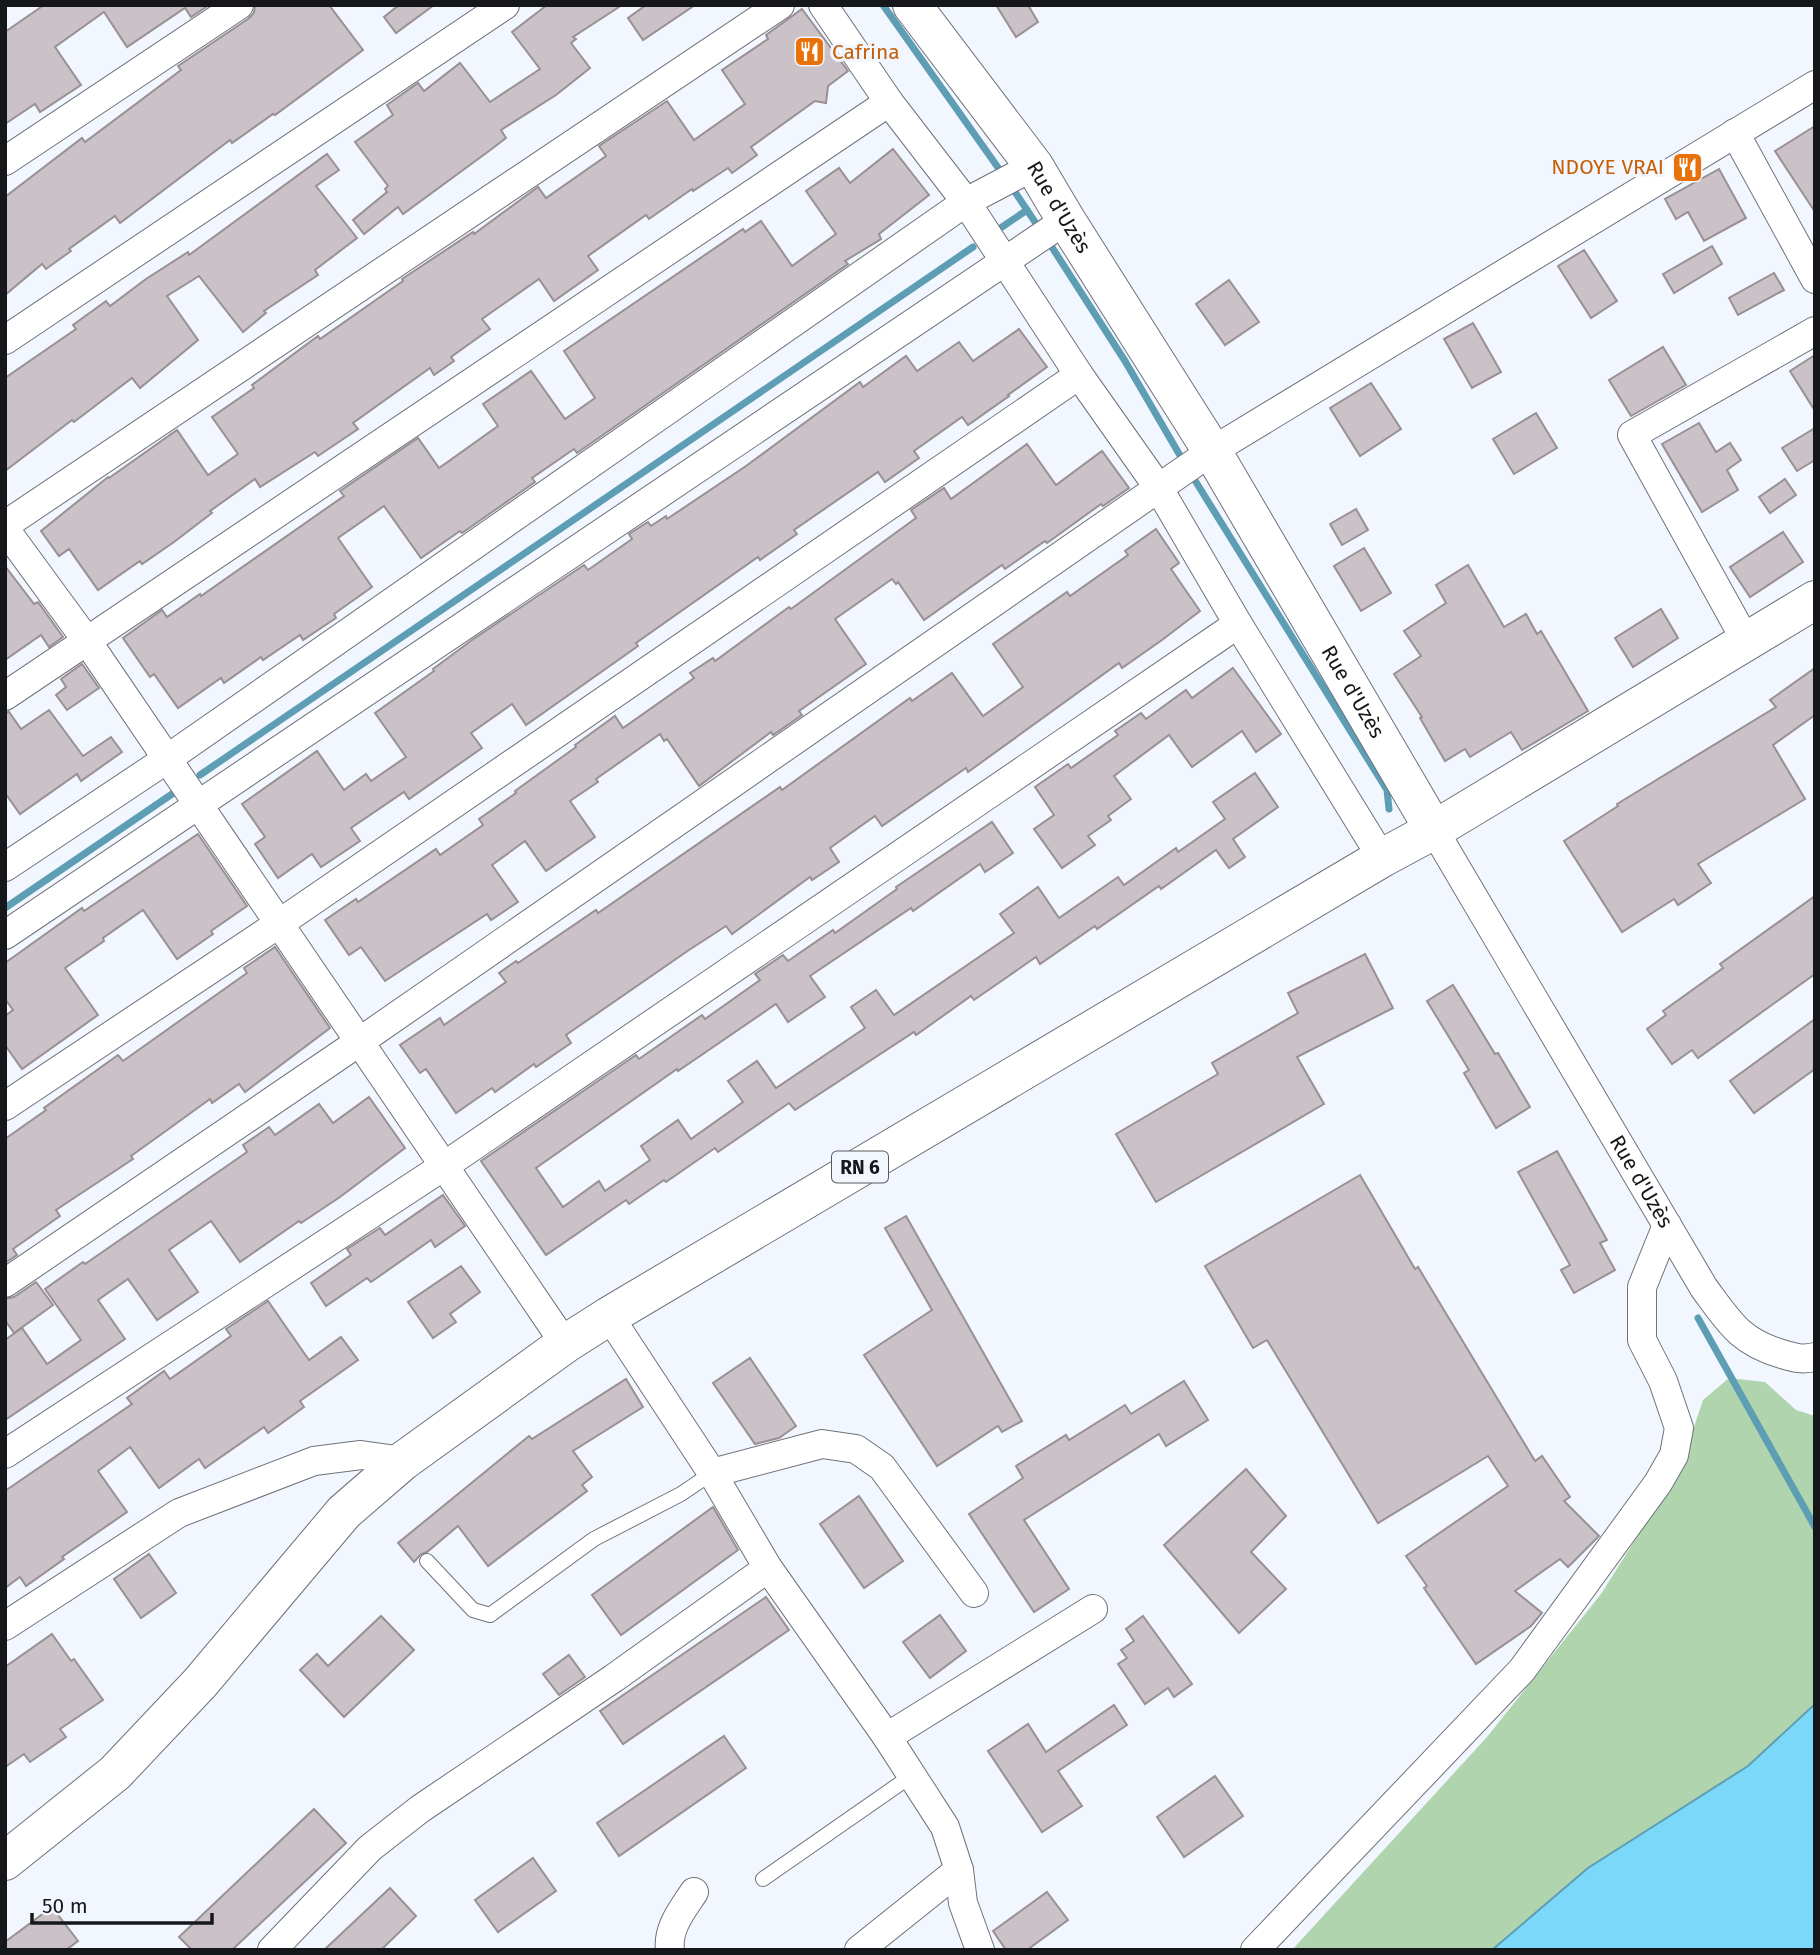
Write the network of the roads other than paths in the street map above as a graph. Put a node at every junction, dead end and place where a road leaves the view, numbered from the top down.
1 (239, 5) edge
2 (505, 5) edge
3 (780, 5) edge
4 (823, 5) edge
5 (912, 5) edge
6 (1815, 85) edge
7 (889, 102) junction
8 (1735, 133) junction
9 (5, 161) edge
10 (1034, 166) junction
11 (966, 202) junction
12 (1066, 220) junction
13 (1005, 261) junction
14 (1815, 279) edge
15 (1815, 331) edge
16 (5, 340) edge
17 (1079, 375) junction
18 (1212, 451) junction
19 (1158, 487) junction
20 (5, 527) edge
21 (1815, 600) edge
22 (1238, 624) junction
23 (87, 641) junction
24 (1746, 641) junction
25 (5, 696) edge
26 (167, 759) junction
27 (198, 804) junction
28 (1434, 830) junction
29 (1382, 858) junction
30 (5, 867) edge
31 (280, 923) junction
32 (5, 935) edge
33 (359, 1042) junction
34 (5, 1106) edge
35 (444, 1166) junction
36 (1667, 1226) junction
37 (5, 1283) edge
38 (609, 1315) junction
39 (565, 1344) junction
40 (1808, 1358) edge
41 (5, 1454) edge
42 (403, 1461) junction
43 (712, 1473) junction
44 (427, 1561) dead end
45 (768, 1568) junction
46 (974, 1593) dead end
47 (1093, 1609) dead end
48 (5, 1626) edge
49 (887, 1737) junction
50 (911, 1776) junction
51 (5, 1861) edge
52 (959, 1870) junction
53 (763, 1879) dead end
54 (695, 1892) dead end
55 (272, 1950) edge
56 (670, 1950) edge
57 (859, 1950) edge
58 (981, 1950) edge
59 (1255, 1950) edge

1 - 9 street
2 - 16 street
3 - 20 street
4 - 7 street
5 - 10 main road, Rue d'Uzès
6 - 8 street
7 - 11 street
7 - 23 street
8 - 14 street
8 - 18 street
10 - 11 street
10 - 12 main road, Rue d'Uzès
11 - 13 street
11 - 26 street
12 - 13 street
12 - 18 main road, Rue d'Uzès
13 - 17 street
13 - 27 street
15 - 24 street
17 - 19 street
17 - 31 street
18 - 19 street
18 - 28 main road, Rue d'Uzès
19 - 22 street
19 - 33 street
20 - 23 street
21 - 24 main road, RN 6
22 - 29 street
22 - 35 street
23 - 25 street
23 - 26 street
24 - 28 main road, RN 6
26 - 27 street
26 - 30 street
27 - 31 street
27 - 32 street
28 - 29 main road, RN 6
28 - 36 street, Rue d'Uzès
29 - 38 main road, RN 6
31 - 33 street
31 - 34 street
33 - 35 street
33 - 37 street
35 - 39 street
35 - 41 street
36 - 40 street, Rue d'Uzès
36 - 59 street
38 - 39 main road, RN 6
38 - 43 street
39 - 42 main road, RN 6
42 - 48 street
42 - 51 main road, RN 6
43 - 44 lane
43 - 45 street
43 - 46 street
45 - 49 street
45 - 55 street
47 - 49 street
49 - 50 street
50 - 52 street
50 - 53 lane
52 - 57 street
52 - 58 street
54 - 56 street

